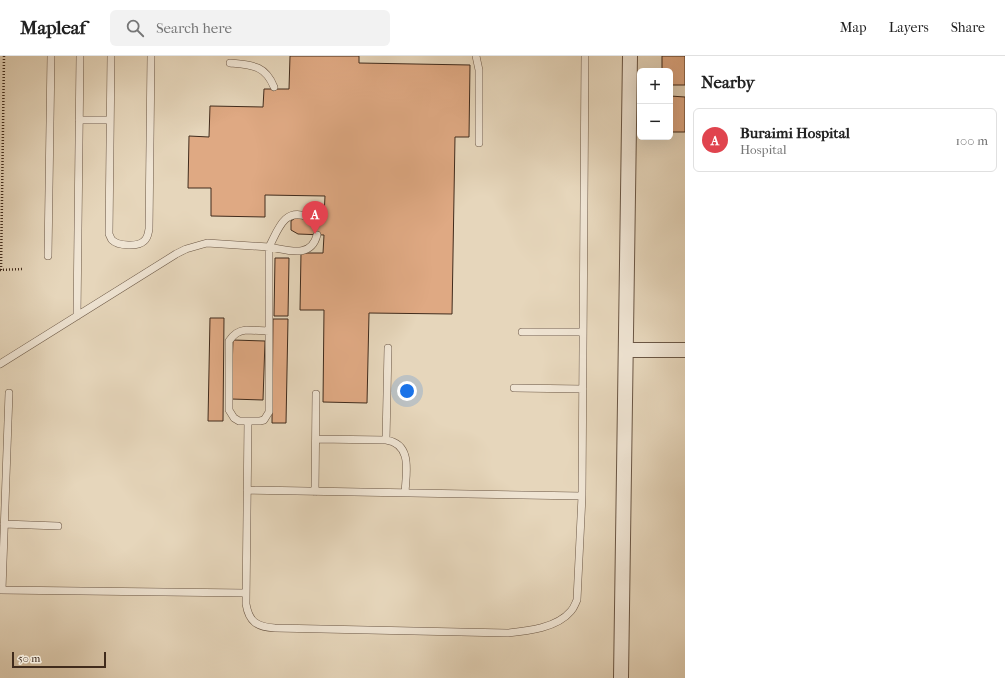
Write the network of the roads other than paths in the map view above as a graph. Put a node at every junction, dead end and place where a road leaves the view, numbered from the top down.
1 (51, 56) edge
2 (80, 56) edge
3 (111, 56) edge
4 (151, 56) edge
5 (476, 56) edge
6 (585, 56) edge
7 (630, 56) edge
8 (230, 63) dead end
9 (274, 88) dead end
10 (79, 120) junction
11 (110, 120) junction
12 (479, 143) dead end
13 (308, 216) dead end
14 (317, 235) dead end
15 (269, 247) junction
16 (48, 256) dead end
17 (77, 316) junction
18 (269, 331) junction
19 (522, 332) dead end
20 (583, 332) junction
21 (388, 348) dead end
22 (626, 350) junction
23 (685, 350) edge
24 (0, 364) edge
25 (514, 388) dead end
26 (583, 389) junction
27 (9, 393) dead end
28 (316, 394) dead end
29 (248, 421) junction
30 (316, 439) junction
31 (386, 440) junction
32 (247, 490) junction
33 (315, 492) junction
34 (405, 493) junction
35 (582, 496) junction
36 (4, 524) junction
37 (58, 526) dead end
38 (1, 590) edge
39 (246, 593) junction
40 (621, 678) edge

1 - 16 lane
2 - 10 lane
3 - 11 lane
4 - 11 lane
5 - 12 lane
6 - 20 lane
7 - 22 street
8 - 9 lane
10 - 11 lane
10 - 17 lane
13 - 15 lane
14 - 15 lane
15 - 17 lane
15 - 18 lane
17 - 24 lane
18 - 29 lane
18 - 29 lane
19 - 20 lane
20 - 26 lane
21 - 31 lane
22 - 23 street
22 - 40 street
25 - 26 lane
26 - 35 lane
27 - 36 lane
28 - 30 lane
29 - 32 lane
30 - 31 lane
30 - 33 lane
31 - 34 lane
32 - 33 lane
32 - 39 lane
33 - 34 lane
34 - 35 lane
35 - 39 lane
36 - 37 lane
36 - 38 lane
38 - 39 lane

